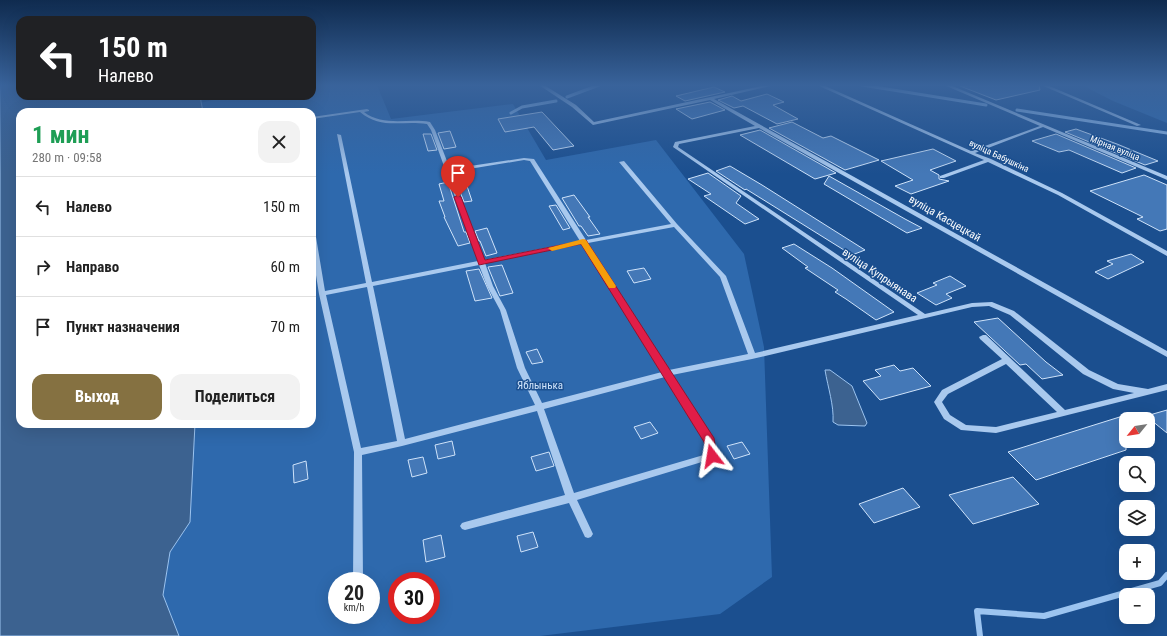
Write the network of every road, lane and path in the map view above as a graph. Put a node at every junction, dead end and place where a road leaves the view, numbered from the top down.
1 (337, 115) edge
2 (366, 115) edge
3 (583, 115) edge
4 (639, 115) edge
5 (739, 115) edge
6 (887, 115) edge
7 (1015, 115) edge
8 (1114, 115) edge
9 (316, 117) edge
10 (1139, 125) dead end
11 (760, 126) junction
12 (1041, 126) junction
13 (339, 135) dead end
14 (972, 152) junction
15 (989, 160) junction
16 (622, 162) dead end
17 (448, 171) junction
18 (942, 177) dead end
19 (1167, 178) edge
20 (675, 225) junction
21 (583, 241) junction
22 (1167, 254) edge
23 (316, 256) edge
24 (482, 263) junction
25 (370, 285) junction
26 (322, 294) junction
27 (924, 316) junction
28 (983, 337) dead end
29 (1167, 354) edge
30 (752, 356) junction
31 (1007, 360) junction
32 (668, 373) junction
33 (1167, 387) edge
34 (1148, 392) junction
35 (539, 406) junction
36 (1063, 413) junction
37 (402, 443) junction
38 (358, 452) junction
39 (570, 498) junction
40 (465, 526) dead end
41 (588, 534) dead end
42 (358, 572) edge

1 - 9 street
2 - 17 street
3 - 4 street
5 - 11 street, вуліца Касцецкай
6 - 14 street, вуліца Бабушкіна
7 - 12 street, Мірная вуліца
8 - 10 street
11 - 27 street, вуліца Купрыянава
11 - 29 street, вуліца Касцецкай
12 - 14 street
12 - 19 street, Мірная вуліца
13 - 25 street
14 - 15 street, вуліца Бабушкіна
15 - 18 street
15 - 22 street, вуліца Бабушкіна
16 - 20 street
17 - 21 street
17 - 24 street
20 - 21 street
20 - 30 street
21 - 24 street
21 - 32 street
23 - 26 street
24 - 25 street
24 - 35 street
25 - 26 street
25 - 37 street
26 - 38 street
27 - 30 street
27 - 34 street, вуліца Купрыянава
28 - 31 street
30 - 32 street
31 - 36 street
31 - 36 street
32 - 35 street
32 - 39 street
33 - 34 street, вуліца Купрыянава
34 - 36 street
35 - 37 street
35 - 39 street
37 - 38 street
38 - 42 street
39 - 40 street
39 - 41 street

